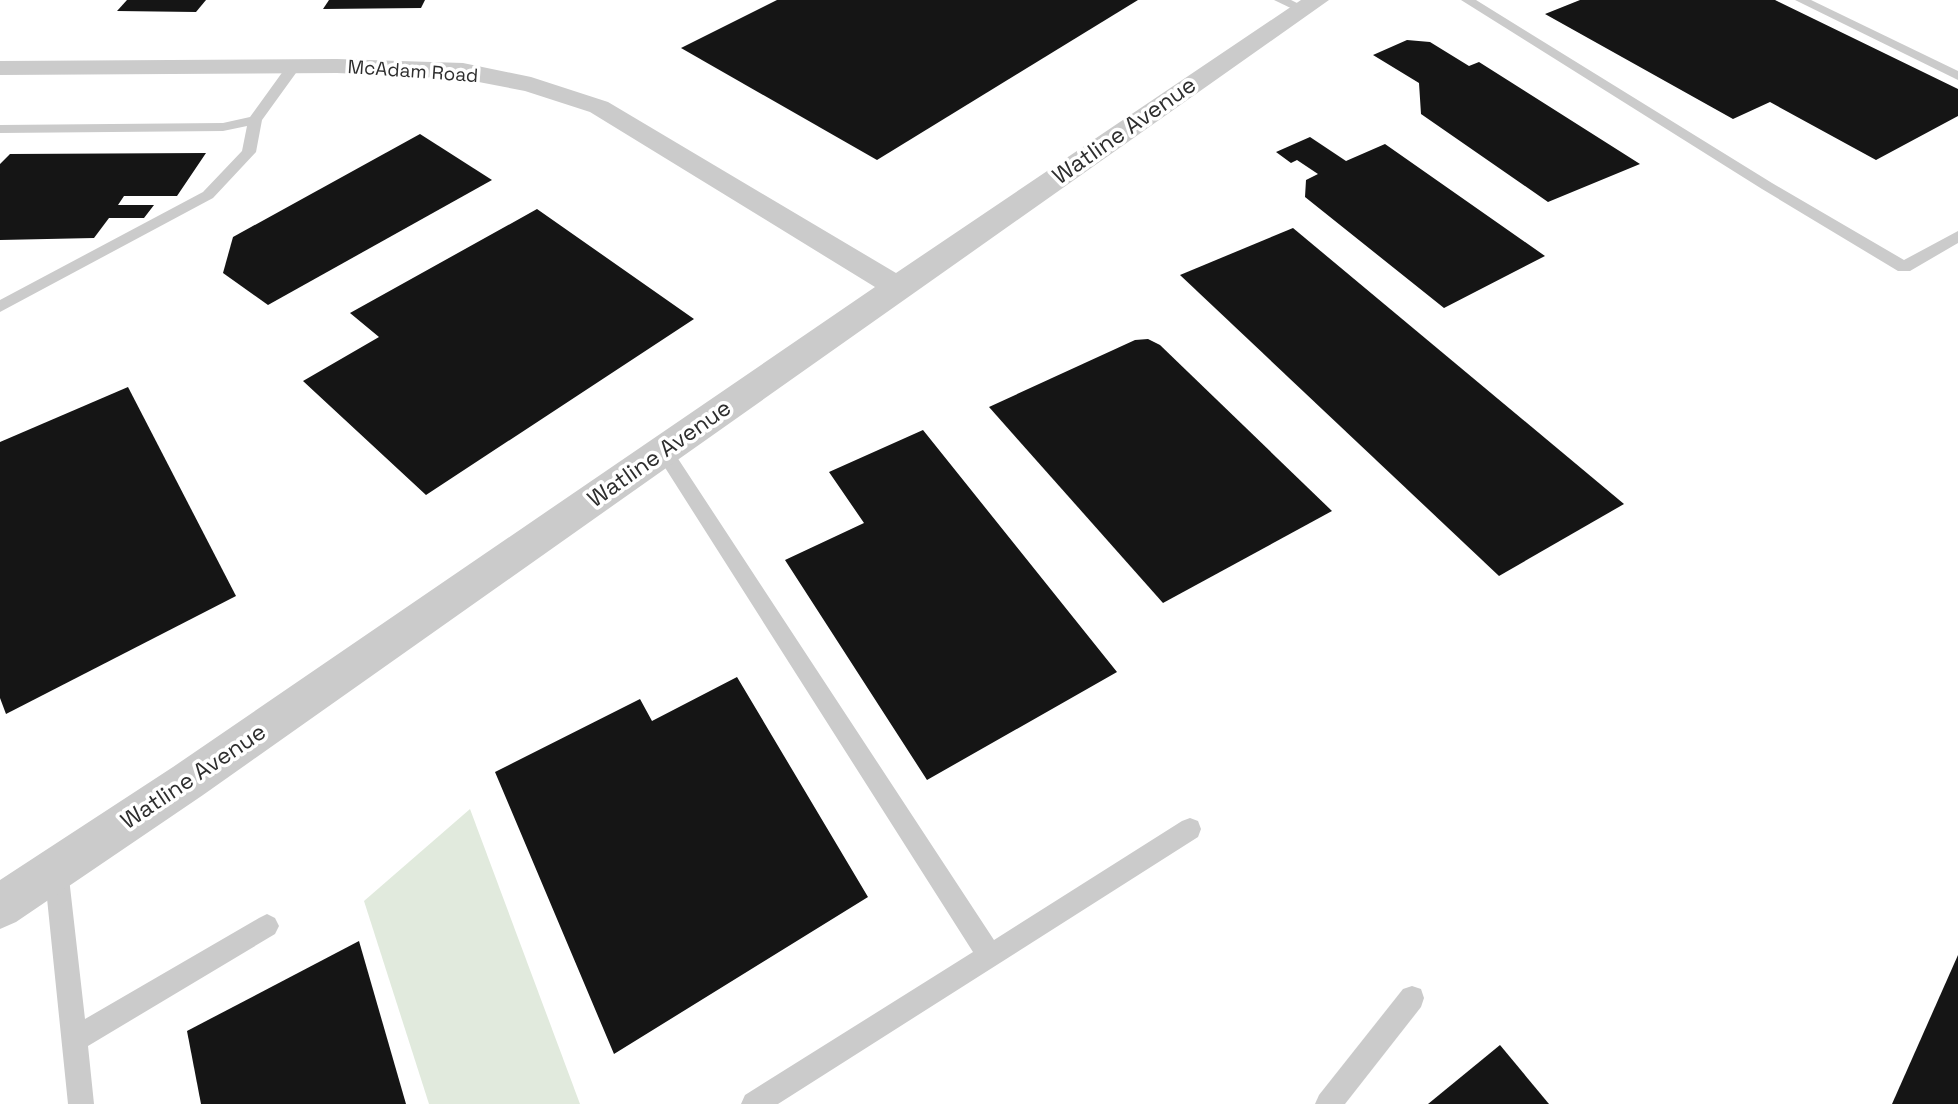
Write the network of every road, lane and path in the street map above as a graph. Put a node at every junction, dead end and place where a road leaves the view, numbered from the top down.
1 (1467, 0) edge
2 (1801, 0) edge
3 (1300, 3) edge
4 (294, 66) junction
5 (0, 68) edge
6 (1958, 76) edge
7 (255, 120) junction
8 (6, 129) edge
9 (0, 142) edge
10 (1958, 236) edge
11 (897, 288) junction
12 (0, 307) edge
13 (663, 450) junction
14 (1190, 829) dead end
15 (56, 868) junction
16 (0, 906) edge
17 (267, 926) dead end
18 (990, 956) junction
19 (1412, 998) dead end
20 (75, 1039) junction
21 (81, 1104) edge
22 (754, 1104) edge
23 (1328, 1104) edge

1 - 10 lane
2 - 6 lane
3 - 11 street, Watline Avenue
4 - 5 street, McAdam Road
4 - 7 lane
4 - 11 street, McAdam Road
7 - 8 lane
7 - 12 lane
8 - 9 lane
11 - 13 street, Watline Avenue
13 - 15 street, Watline Avenue
13 - 18 lane
14 - 18 lane
15 - 16 street, Watline Avenue
15 - 20 lane
17 - 20 lane
18 - 22 lane
19 - 23 lane
20 - 21 lane

